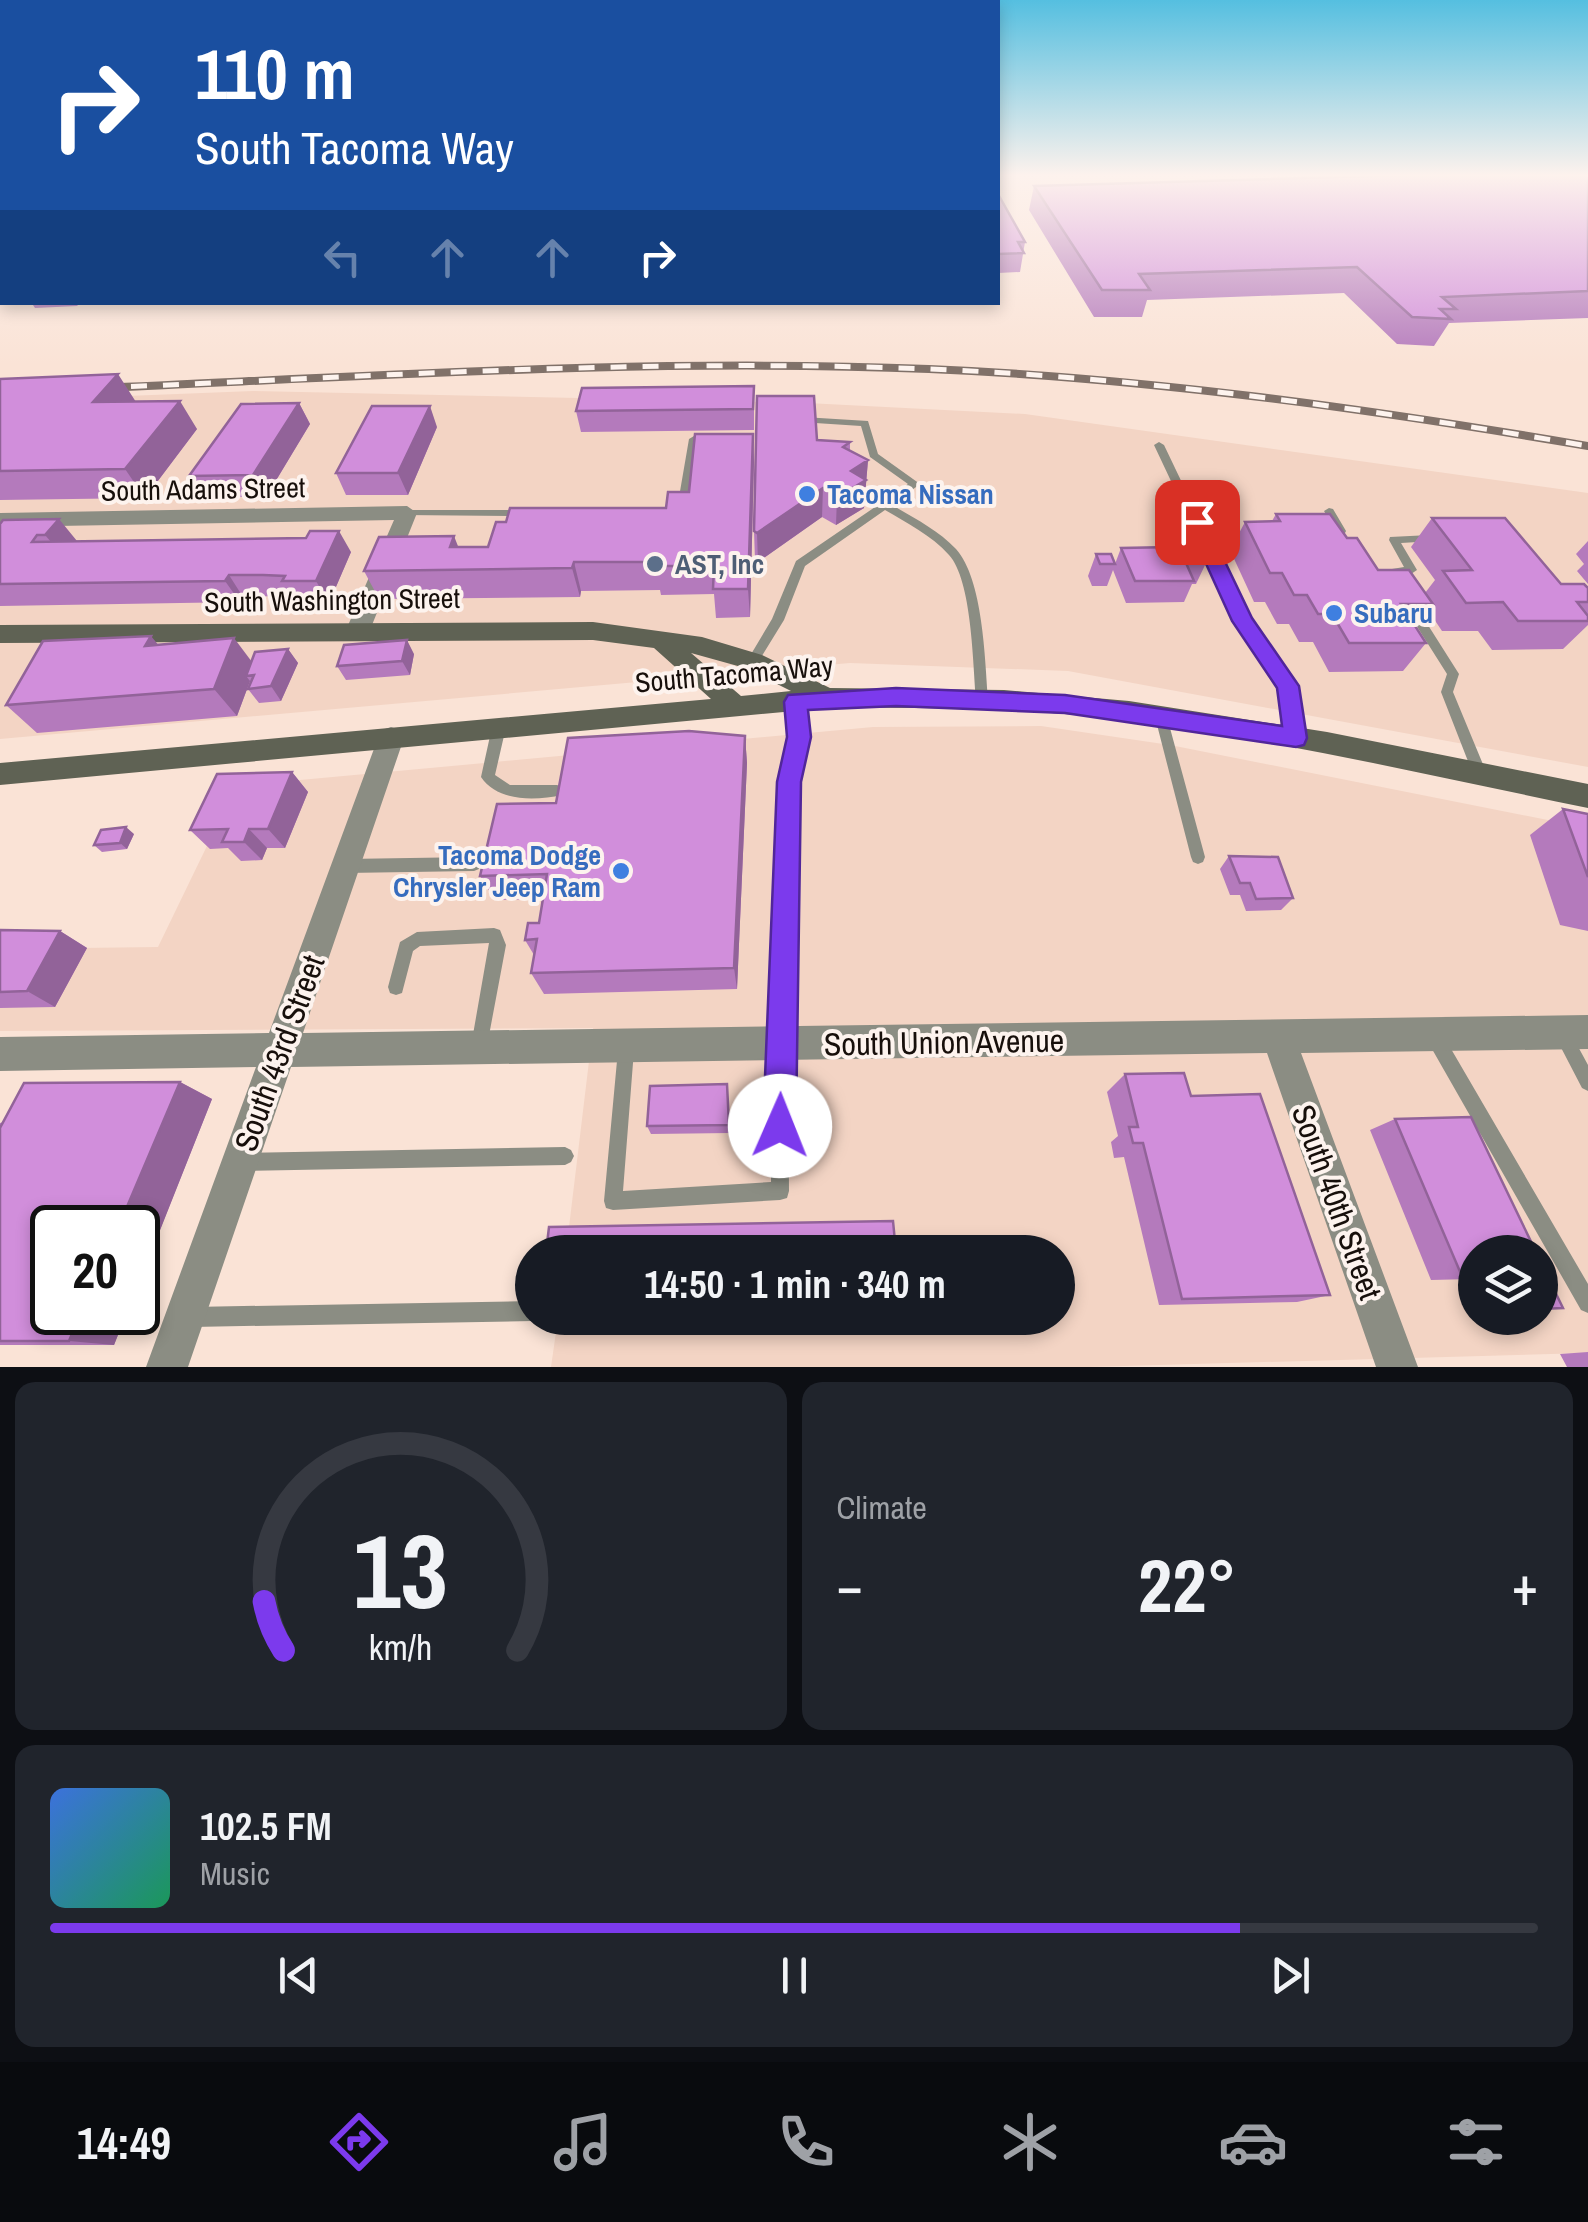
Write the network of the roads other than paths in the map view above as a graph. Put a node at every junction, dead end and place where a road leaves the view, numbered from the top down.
1 (797, 420) edge
2 (694, 440) edge
3 (1159, 445) dead end
4 (883, 504) junction
5 (672, 507) edge
6 (1329, 511) edge
7 (546, 513) edge
8 (407, 514) junction
9 (0, 520) edge
10 (1324, 536) edge
11 (1264, 538) edge
12 (1445, 538) edge
13 (1204, 539) junction
14 (358, 630) junction
15 (0, 634) edge
16 (663, 643) junction
17 (753, 661) junction
18 (827, 698) junction
19 (982, 699) junction
20 (796, 702) junction
21 (736, 706) junction
22 (1161, 717) junction
23 (499, 727) junction
24 (391, 738) junction
25 (1296, 738) junction
26 (0, 774) edge
27 (1480, 774) junction
28 (556, 791) edge
29 (1588, 796) edge
30 (1198, 857) dead end
31 (474, 864) dead end
32 (346, 866) junction
33 (396, 987) dead end
34 (1575, 1032) edge
35 (1432, 1034) junction
36 (1278, 1036) junction
37 (784, 1045) junction
38 (626, 1047) junction
39 (478, 1048) junction
40 (281, 1050) junction
41 (0, 1054) edge
42 (1588, 1082) edge
43 (565, 1156) dead end
44 (240, 1162) junction
45 (1588, 1303) edge
46 (515, 1312) edge
47 (185, 1317) junction
48 (167, 1367) edge
49 (1396, 1367) edge

1 - 4 lane
2 - 5 lane
3 - 13 lane
4 - 17 lane
4 - 19 lane
6 - 10 lane
7 - 8 lane
8 - 9 street, South Adams Street
8 - 14 street
11 - 13 lane
12 - 27 lane
13 - 25 lane
14 - 15 main road, South Washington Street
14 - 16 main road, South Washington Street
16 - 17 main road, South Washington Street
16 - 21 main road
17 - 18 main road, South Washington Street
18 - 19 main road, South Tacoma Way
18 - 20 main road, South Tacoma Way
19 - 22 main road, South Tacoma Way
20 - 21 main road, South Tacoma Way
20 - 37 lane
21 - 23 main road, South Tacoma Way
22 - 25 main road, South Tacoma Way
22 - 30 lane
23 - 24 main road, South Tacoma Way
23 - 28 lane
24 - 26 main road, South Tacoma Way
24 - 32 street, South 43rd Street
25 - 27 main road, South Tacoma Way
27 - 29 main road, South Tacoma Way
31 - 32 lane
32 - 40 street, South 43rd Street
33 - 39 lane
34 - 35 street, South Union Avenue
34 - 42 lane
35 - 36 street, South Union Avenue
35 - 45 lane
36 - 37 street, South Union Avenue
36 - 49 street, South 40th Street
37 - 38 street, South Union Avenue
37 - 38 lane
38 - 39 street, South Union Avenue
39 - 40 street, South Union Avenue
40 - 41 street, South Union Avenue
40 - 44 street, South 43rd Street
43 - 44 lane
44 - 47 street, South 43rd Street
46 - 47 lane
47 - 48 street, South 43rd Street

